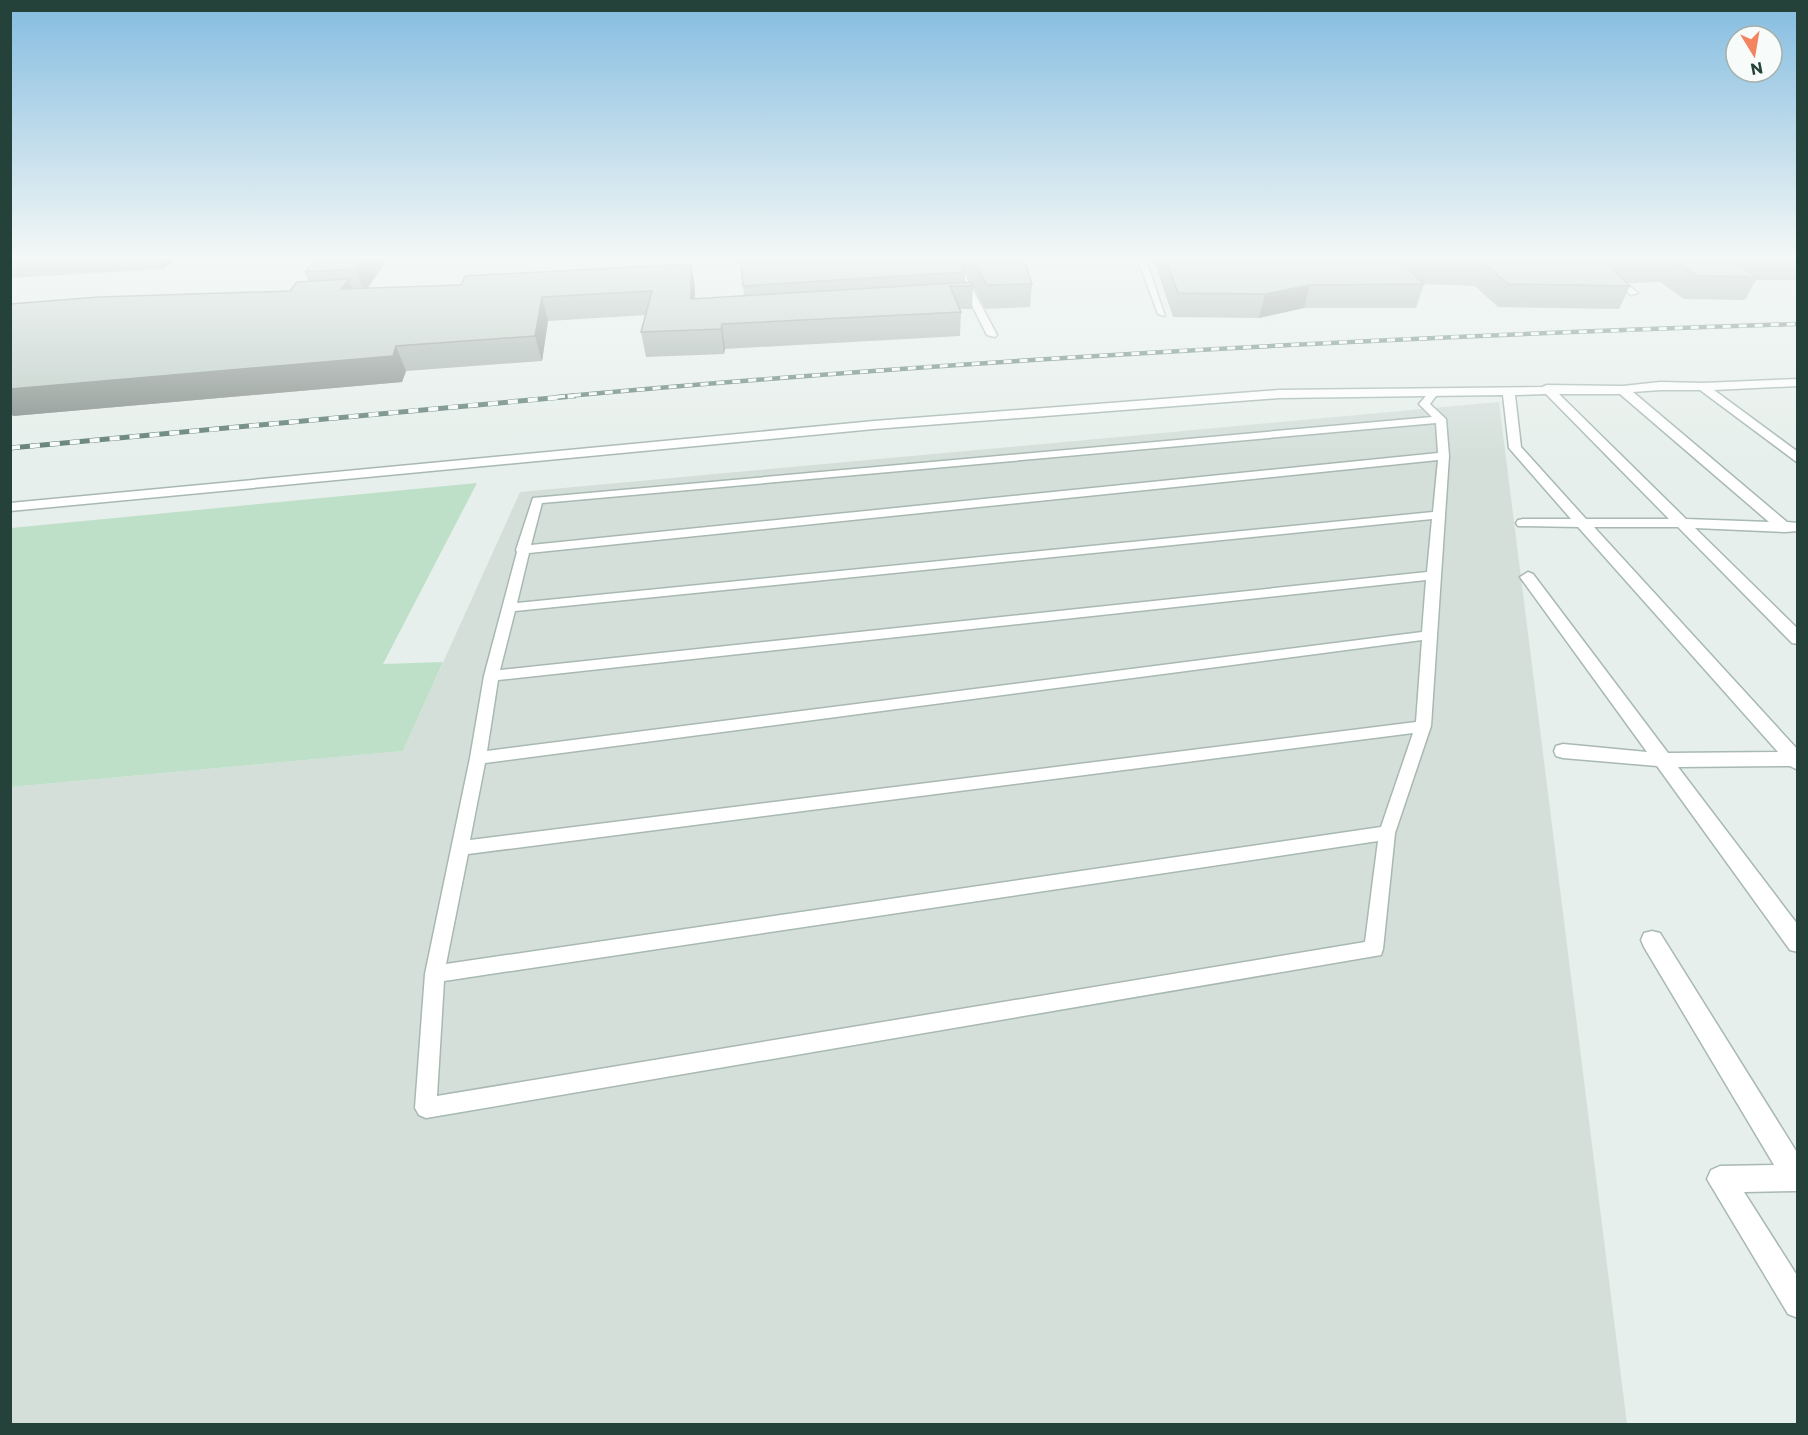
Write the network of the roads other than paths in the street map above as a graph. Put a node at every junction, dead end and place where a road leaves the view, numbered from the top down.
1 (988, 327) edge
2 (992, 335) dead end
3 (1797, 382) edge
4 (1780, 383) junction
5 (1703, 387) junction
6 (1547, 389) junction
7 (1623, 390) junction
8 (1509, 391) junction
9 (1434, 392) junction
10 (1797, 394) edge
11 (1441, 419) junction
12 (1444, 456) junction
13 (1797, 459) edge
14 (10, 507) edge
15 (1438, 515) junction
16 (1523, 523) dead end
17 (1681, 523) junction
18 (1583, 524) junction
19 (1790, 527) edge
20 (1797, 539) edge
21 (522, 550) junction
22 (1433, 575) junction
23 (1528, 577) dead end
24 (507, 608) junction
25 (1430, 635) junction
26 (1797, 639) edge
27 (491, 676) junction
28 (1424, 726) junction
29 (1563, 751) dead end
30 (478, 758) junction
31 (1663, 760) junction
32 (1796, 760) edge
33 (1387, 833) junction
34 (459, 848) junction
35 (1652, 940) dead end
36 (1797, 943) edge
37 (435, 974) junction
38 (1797, 1304) edge

1 - 2 lane
3 - 4 street
4 - 5 street
4 - 10 street
5 - 7 street
5 - 13 street
6 - 7 street
6 - 8 street
6 - 17 street
7 - 19 street
8 - 9 street
8 - 18 street
9 - 11 lane
9 - 14 street
11 - 12 lane
11 - 21 lane
12 - 15 lane
12 - 21 lane
15 - 22 lane
15 - 24 lane
16 - 18 street
17 - 18 street
17 - 19 street
17 - 26 street
18 - 32 street
19 - 20 street
21 - 24 lane
22 - 25 lane
22 - 27 lane
23 - 31 street
24 - 27 lane
25 - 28 lane
25 - 30 lane
27 - 30 lane
28 - 33 lane
28 - 34 lane
29 - 31 street
30 - 34 lane
31 - 32 street
31 - 36 street
33 - 37 lane
33 - 37 lane
34 - 37 lane
35 - 38 street

